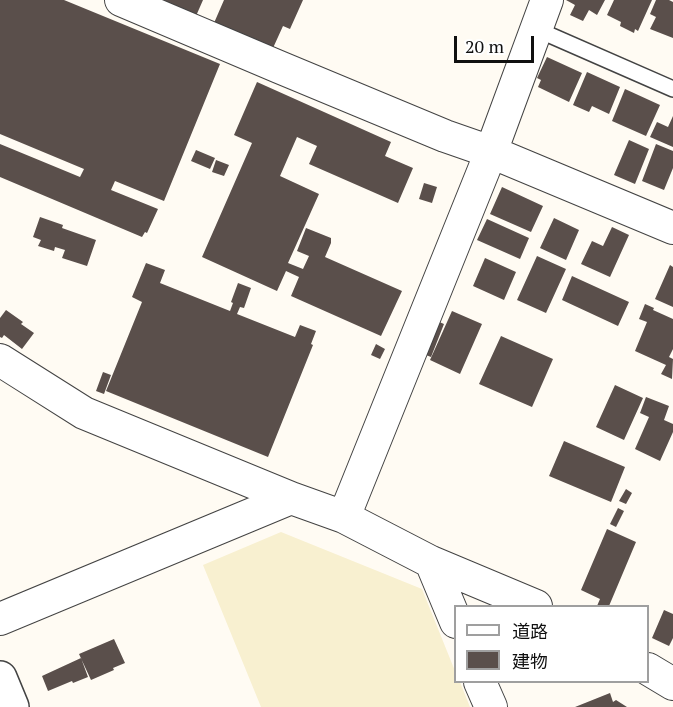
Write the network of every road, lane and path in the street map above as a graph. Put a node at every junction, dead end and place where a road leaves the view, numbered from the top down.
1 (121, 0) edge
2 (547, 0) edge
3 (536, 29) junction
4 (673, 89) edge
5 (491, 152) junction
6 (673, 228) edge
7 (0, 360) edge
8 (291, 498) junction
9 (344, 517) junction
10 (431, 562) junction
11 (534, 605) edge
12 (454, 617) edge
13 (0, 619) edge
14 (649, 670) edge
15 (0, 678) edge
16 (481, 683) edge
17 (673, 684) edge
18 (12, 707) edge
19 (491, 707) edge

1 - 5 street
2 - 3 street
3 - 4 lane
3 - 5 street
5 - 6 street
5 - 9 street
7 - 8 street
8 - 9 street
8 - 13 street
9 - 10 street
10 - 11 street
10 - 12 street
14 - 17 street
15 - 18 street
16 - 19 street

